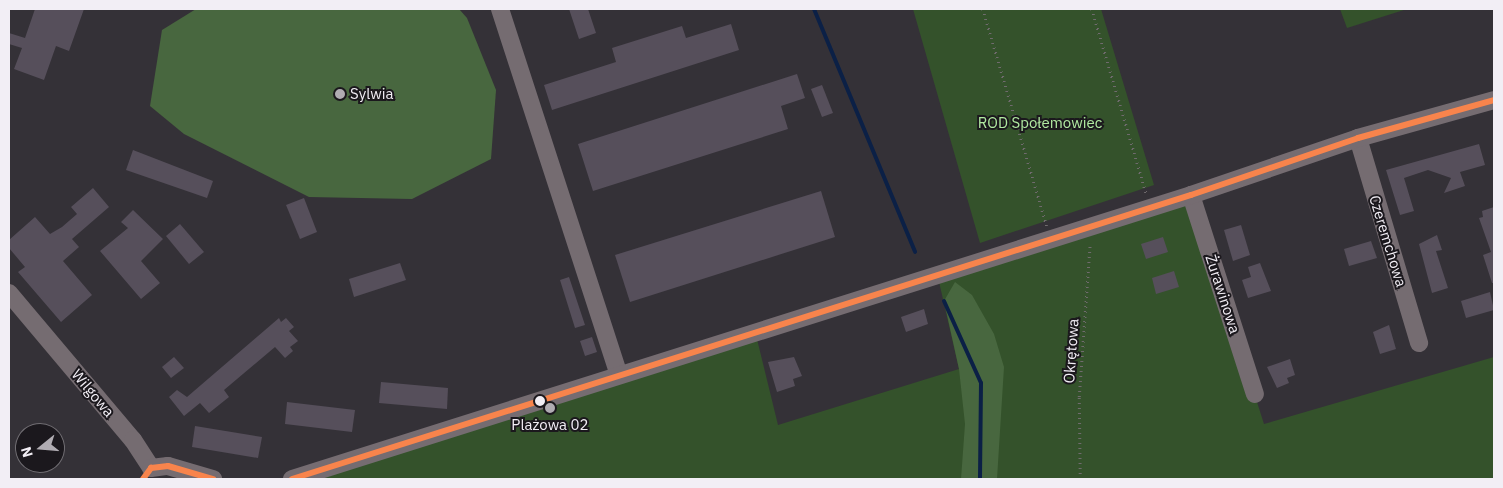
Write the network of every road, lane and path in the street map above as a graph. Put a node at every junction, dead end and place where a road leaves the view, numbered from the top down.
1 (500, 9) edge
2 (983, 9) edge
3 (1092, 9) edge
4 (1494, 100) edge
5 (1358, 138) junction
6 (1191, 195) junction
7 (1150, 207) junction
8 (1091, 224) junction
9 (1050, 237) junction
10 (9, 293) edge
11 (1419, 343) dead end
12 (619, 375) junction
13 (1255, 394) dead end
14 (147, 473) edge
15 (213, 479) edge
16 (292, 479) edge
17 (1080, 479) edge

1 - 12 street
2 - 9 path
3 - 7 path
4 - 5 street
5 - 6 street
5 - 11 street, Czeremchowa
6 - 7 street
6 - 13 street, Żurawinowa
7 - 8 street
8 - 9 street
8 - 17 path, Okrętowa
9 - 12 street
10 - 14 street, Wilgowa
12 - 16 street
14 - 15 street, Wilgowa

